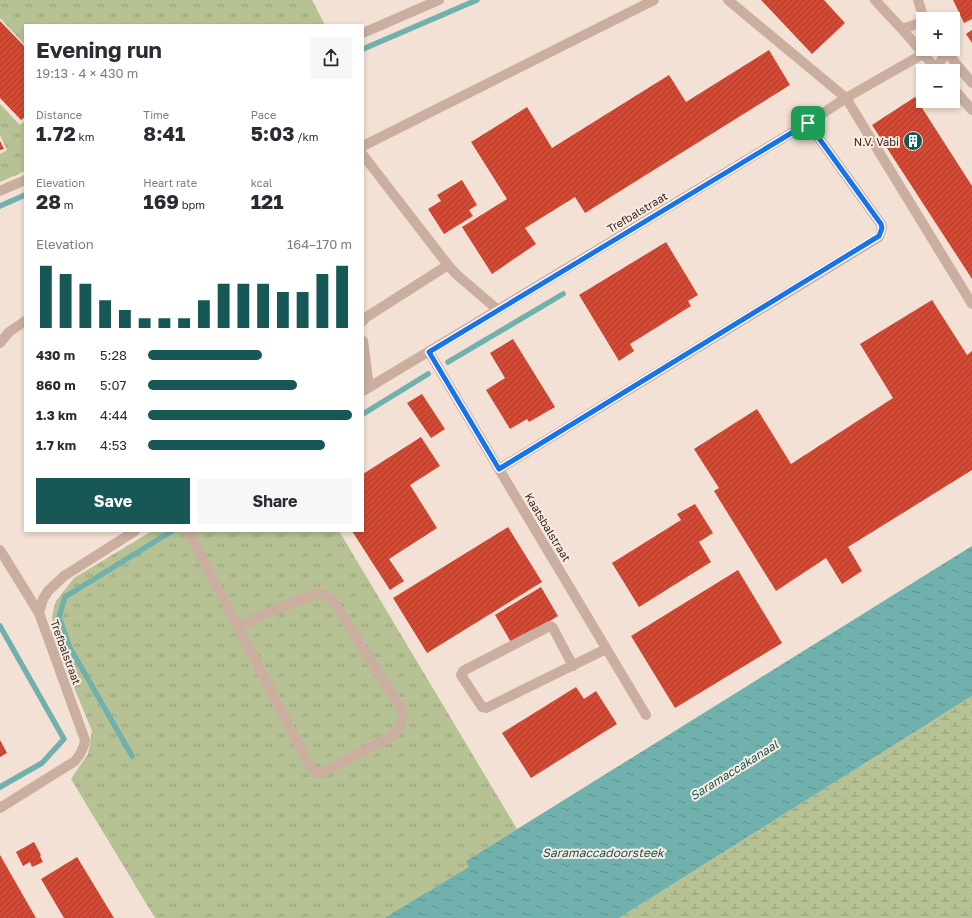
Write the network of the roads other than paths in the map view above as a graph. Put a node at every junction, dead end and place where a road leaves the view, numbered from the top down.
1 (439, 0) edge
2 (654, 0) edge
3 (728, 0) edge
4 (875, 0) edge
5 (918, 0) edge
6 (921, 12) edge
7 (916, 23) edge
8 (902, 29) junction
9 (364, 33) edge
10 (916, 46) edge
11 (920, 56) edge
12 (925, 56) edge
13 (950, 56) edge
14 (932, 64) edge
15 (972, 83) edge
16 (960, 96) edge
17 (846, 98) junction
18 (972, 110) edge
19 (808, 123) junction
20 (364, 145) edge
21 (364, 156) edge
22 (24, 180) edge
23 (0, 191) edge
24 (448, 265) junction
25 (972, 304) edge
26 (498, 310) junction
27 (364, 320) edge
28 (24, 322) edge
29 (0, 343) edge
30 (429, 352) junction
31 (364, 357) edge
32 (366, 389) edge
33 (499, 469) junction
34 (133, 532) edge
35 (189, 532) edge
36 (0, 550) edge
37 (39, 613) junction
38 (237, 628) junction
39 (606, 649) junction
40 (573, 666) junction
41 (646, 715) dead end
42 (0, 808) edge

1 - 9 street
2 - 20 street
3 - 17 street
4 - 8 street
5 - 6 street
7 - 8 street
8 - 10 street
11 - 17 street, Trefbalstraat
12 - 14 street
13 - 15 street
16 - 18 street
17 - 19 street, Trefbalstraat
17 - 25 street
19 - 26 street, Trefbalstraat
19 - 33 street
21 - 24 street
22 - 23 street
24 - 26 street
24 - 27 street
26 - 30 street, Trefbalstraat
28 - 29 street
30 - 32 street, Trefbalstraat
30 - 33 street, Kaatsbalstraat
31 - 32 street
33 - 39 street, Kaatsbalstraat
34 - 37 street, Trefbalstraat
35 - 38 street
36 - 37 street
37 - 42 street, Trefbalstraat
38 - 38 street
39 - 40 street
39 - 41 street, Kaatsbalstraat
40 - 40 street

